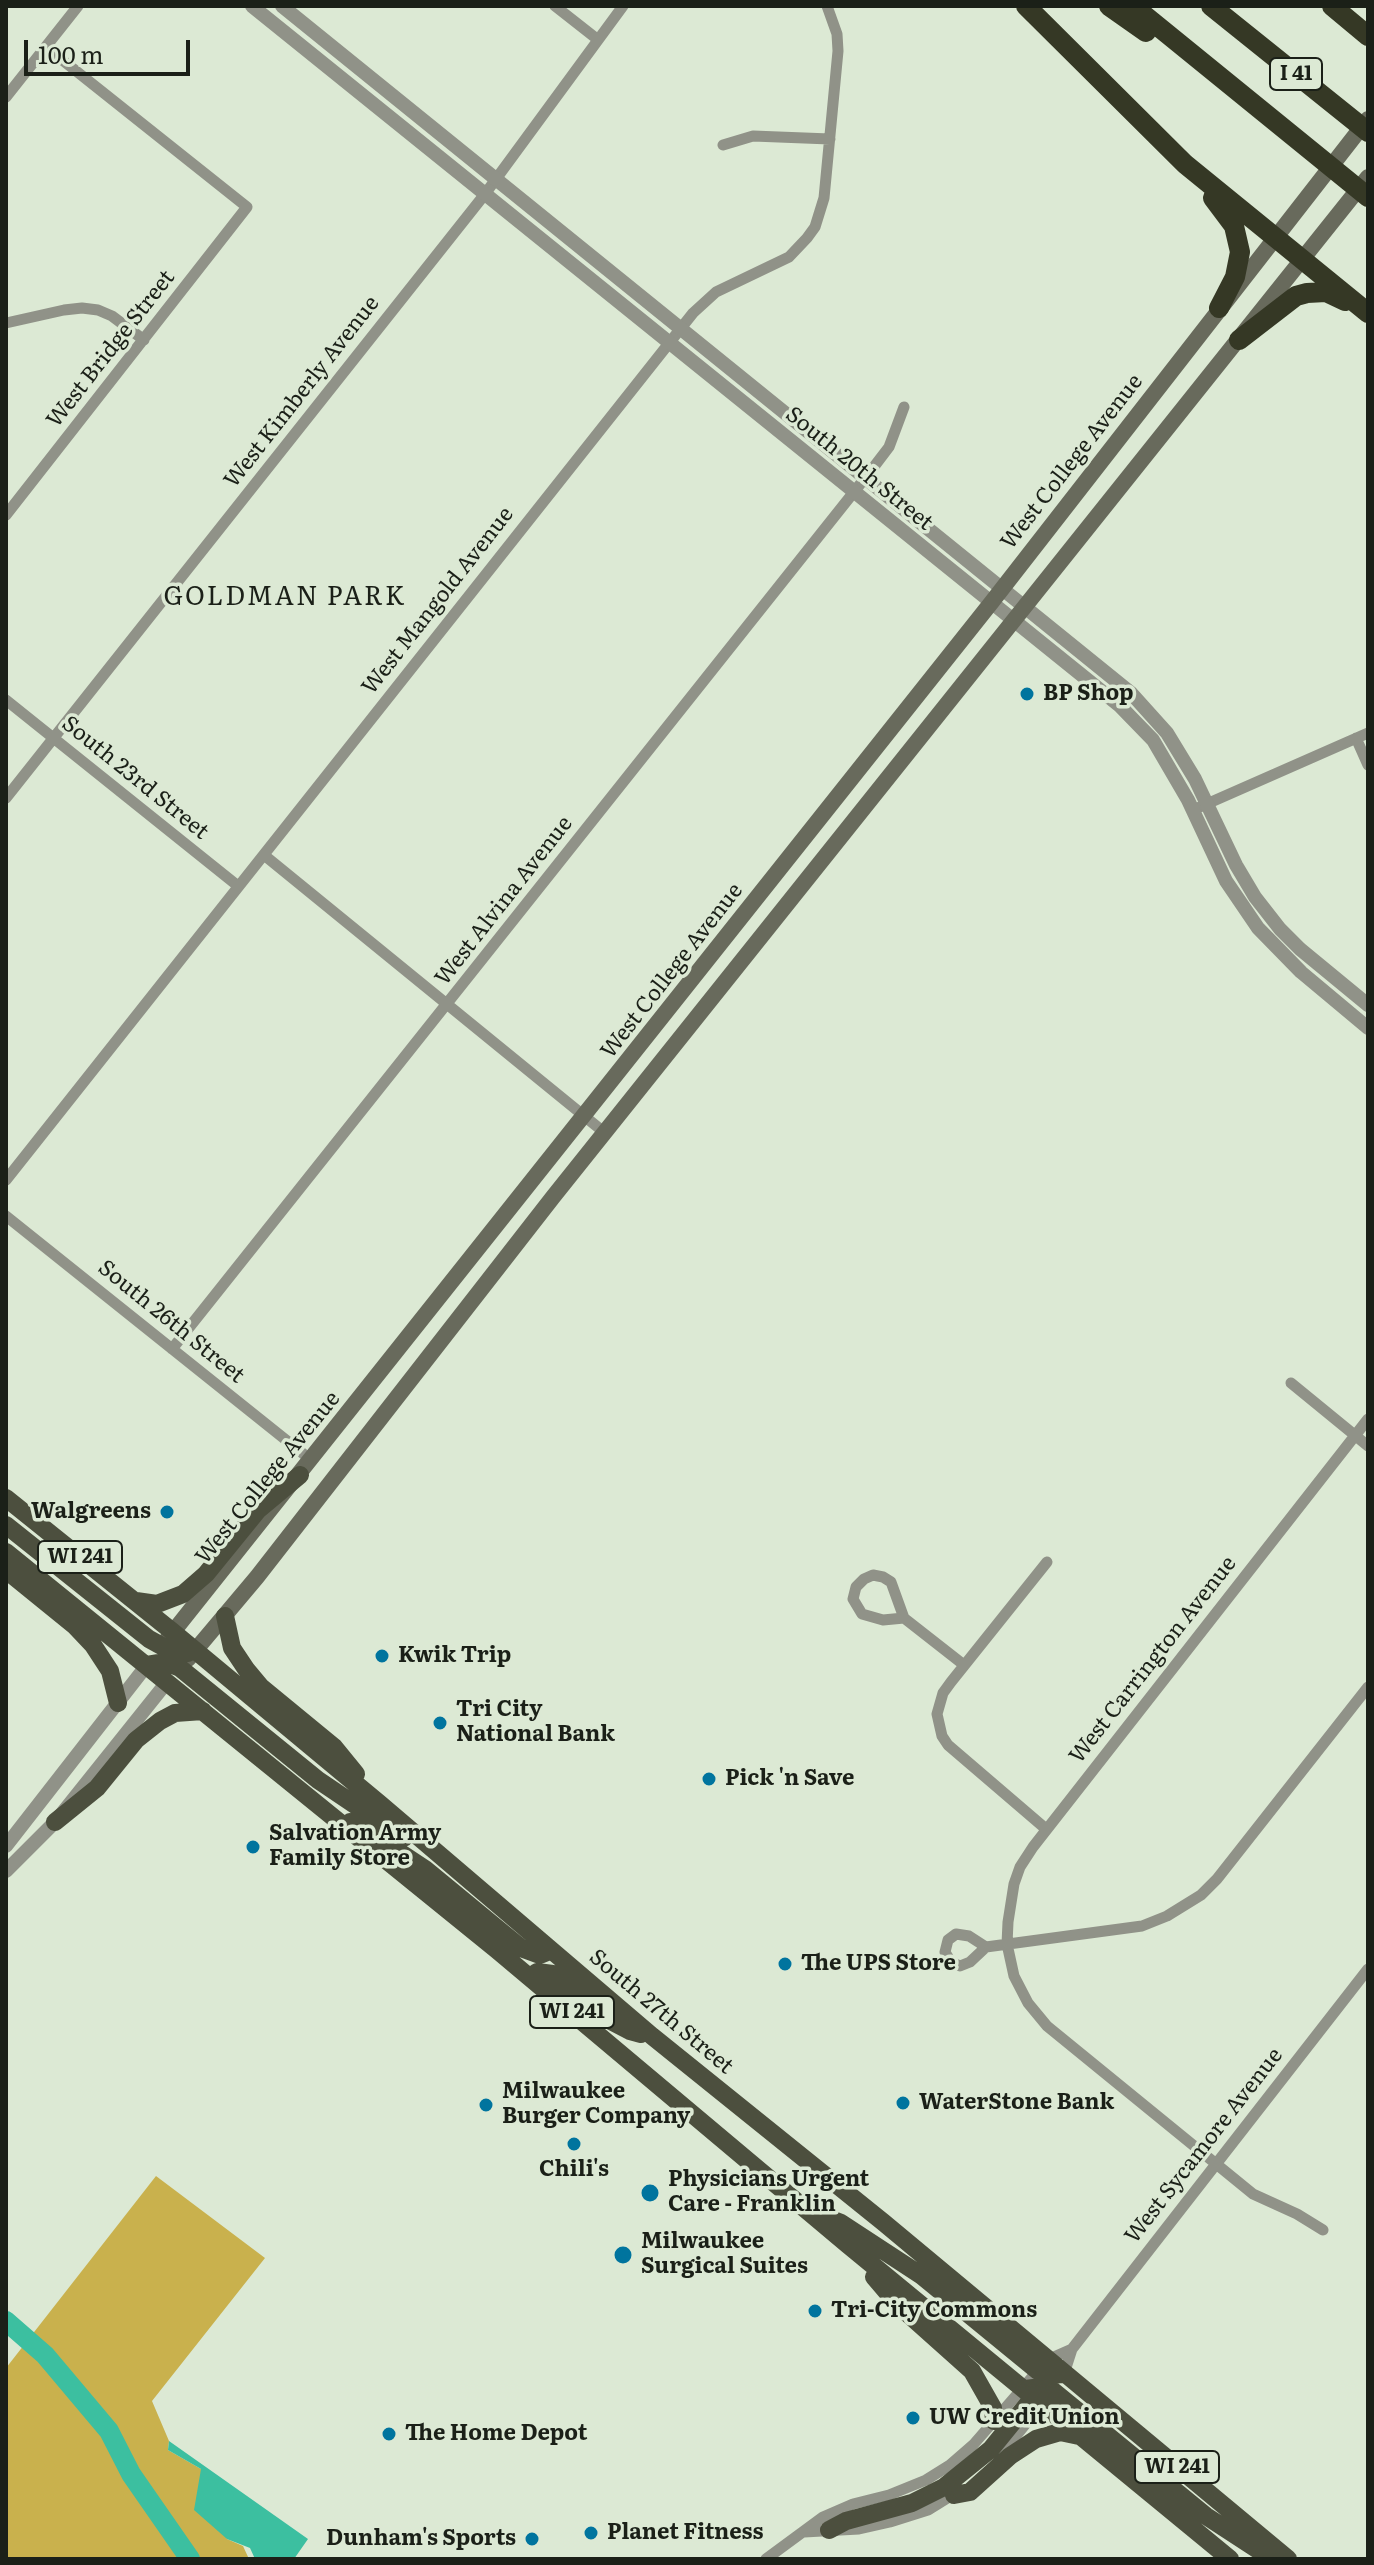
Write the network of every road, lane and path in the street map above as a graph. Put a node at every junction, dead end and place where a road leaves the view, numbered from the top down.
1 (78, 6) edge
2 (252, 6) edge
3 (282, 6) edge
4 (555, 6) edge
5 (623, 6) edge
6 (827, 6) edge
7 (1026, 6) edge
8 (1109, 6) edge
9 (1133, 6) edge
10 (1335, 6) edge
11 (1216, 10) edge
12 (1368, 23) edge
13 (1368, 36) edge
14 (597, 39) junction
15 (46, 47) junction
16 (6, 97) edge
17 (1270, 118) junction
18 (1368, 119) edge
19 (1368, 132) edge
20 (830, 139) junction
21 (723, 145) dead end
22 (1185, 164) junction
23 (1368, 177) edge
24 (495, 178) junction
25 (485, 194) junction
26 (1368, 197) edge
27 (1275, 238) junction
28 (1304, 260) junction
29 (1219, 308) junction
30 (1368, 314) edge
31 (6, 323) edge
32 (681, 328) junction
33 (144, 340) junction
34 (1239, 340) junction
35 (669, 343) junction
36 (904, 407) dead end
37 (866, 477) junction
38 (854, 492) junction
39 (6, 515) edge
40 (1003, 588) junction
41 (991, 603) junction
42 (1024, 606) junction
43 (1012, 620) junction
44 (6, 700) edge
45 (1368, 733) edge
46 (53, 738) junction
47 (1356, 738) junction
48 (1368, 765) edge
49 (6, 798) edge
50 (1200, 807) junction
51 (264, 855) junction
52 (238, 886) junction
53 (447, 1004) junction
54 (1368, 1005) edge
55 (1368, 1028) edge
56 (584, 1116) junction
57 (605, 1133) junction
58 (6, 1180) edge
59 (6, 1216) edge
60 (172, 1349) junction
61 (1291, 1383) dead end
62 (1368, 1419) edge
63 (1355, 1435) junction
64 (1368, 1446) edge
65 (306, 1467) junction
66 (6, 1498) edge
67 (6, 1525) edge
68 (6, 1552) edge
69 (1047, 1562) dead end
70 (6, 1570) edge
71 (134, 1601) junction
72 (225, 1616) junction
73 (904, 1618) junction
74 (167, 1640) junction
75 (195, 1651) junction
76 (147, 1665) junction
77 (964, 1665) junction
78 (174, 1675) junction
79 (1368, 1687) edge
80 (118, 1703) junction
81 (203, 1711) junction
82 (380, 1804) junction
83 (328, 1814) junction
84 (55, 1822) junction
85 (1046, 1829) junction
86 (6, 1846) edge
87 (451, 1867) junction
88 (6, 1871) edge
89 (1007, 1944) junction
90 (986, 1947) dead end
91 (550, 1951) junction
92 (1368, 1969) edge
93 (530, 1977) junction
94 (652, 2036) junction
95 (1216, 2166) junction
96 (808, 2210) junction
97 (1323, 2230) dead end
98 (847, 2244) junction
99 (1072, 2349) junction
100 (1065, 2374) junction
101 (1040, 2384) junction
102 (994, 2421) junction
103 (1082, 2437) junction
104 (954, 2495) junction
105 (829, 2530) junction
106 (804, 2532) junction
107 (766, 2559) edge
108 (1230, 2559) edge
109 (1272, 2559) edge
110 (1288, 2559) edge

1 - 15 street
2 - 25 street, South 20th Street
3 - 24 street, South 20th Street
4 - 14 street
5 - 14 street, West Kimberly Avenue
6 - 20 street, West Mangold Avenue
7 - 22 highway
8 - 17 highway
9 - 17 highway, I 41
10 - 12 highway
10 - 13 highway
11 - 19 highway, I 41
14 - 24 street, West Kimberly Avenue
15 - 16 street
15 - 33 street, West Bridge Street
17 - 26 highway, I 41
18 - 27 main road, West College Avenue
20 - 21 street
20 - 32 street, West Mangold Avenue
22 - 27 highway
22 - 29 highway
23 - 28 main road
24 - 25 street, West Kimberly Avenue
24 - 32 street, South 20th Street
25 - 35 street, South 20th Street
25 - 46 street, West Kimberly Avenue
27 - 28 highway
27 - 29 main road, West College Avenue
28 - 30 highway
28 - 34 main road
29 - 40 main road, West College Avenue
30 - 34 highway
31 - 33 street
32 - 35 street, West Mangold Avenue
32 - 37 street, South 20th Street
33 - 39 street, West Bridge Street
34 - 42 main road
35 - 38 street, South 20th Street
35 - 51 street, West Mangold Avenue
36 - 37 street, West Alvina Avenue
37 - 38 street, West Alvina Avenue
37 - 40 street, South 20th Street
38 - 41 street, South 20th Street
38 - 53 street, West Alvina Avenue
40 - 41 main road, West College Avenue
40 - 42 street, South 20th Street
41 - 43 street, South 20th Street
41 - 56 main road, West College Avenue
42 - 43 main road
42 - 50 street, South 20th Street
43 - 50 street, South 20th Street
43 - 57 main road
44 - 46 street, South 23rd Street
45 - 47 street
46 - 49 street, West Kimberly Avenue
46 - 52 street, South 23rd Street
47 - 48 street
47 - 50 street
50 - 54 street, South 20th Street
50 - 55 street, South 20th Street
51 - 52 street, West Mangold Avenue
51 - 53 street
52 - 58 street, West Mangold Avenue
53 - 56 street
53 - 60 street, West Alvina Avenue
56 - 57 street
56 - 65 main road, West College Avenue
57 - 72 main road
59 - 60 street, South 26th Street
60 - 65 street, South 26th Street
61 - 63 street
62 - 63 street, West Carrington Avenue
63 - 64 street
63 - 85 street, West Carrington Avenue
65 - 71 main road
65 - 74 main road, West College Avenue
66 - 71 main road, South 27th Street / WI 241
67 - 74 main road
68 - 76 main road, WI 241
69 - 77 street
70 - 80 main road
71 - 74 main road, South 27th Street / WI 241
72 - 75 main road
72 - 82 main road
73 - 73 street
73 - 77 street
74 - 75 main road, South 27th Street / WI 241
74 - 76 main road, West College Avenue
75 - 78 main road
75 - 82 main road, South 27th Street / WI 241
76 - 78 main road
76 - 80 street, West College Avenue
77 - 85 street
78 - 81 main road, South 27th Street / WI 241
78 - 84 street
78 - 87 main road
79 - 89 street
80 - 86 street, West College Avenue
81 - 83 main road, South 27th Street / WI 241
81 - 84 main road
82 - 87 main road, South 27th Street / WI 241
83 - 91 main road
83 - 93 main road, South 27th Street / WI 241
84 - 88 street
85 - 89 street, West Carrington Avenue
87 - 91 main road, South 27th Street / WI 241
89 - 90 street
89 - 95 street
91 - 94 main road, South 27th Street / WI 241
92 - 95 street, West Sycamore Avenue
93 - 94 main road
93 - 96 main road, South 27th Street / WI 241
94 - 101 main road, South 27th Street / WI 241
95 - 97 street
95 - 99 street, West Sycamore Avenue
96 - 98 main road, South 27th Street / WI 241
96 - 101 main road
98 - 101 main road, South 27th Street / WI 241
98 - 102 main road
99 - 100 street, West Sycamore Avenue
99 - 101 street, West Sycamore Avenue
100 - 101 main road, South 27th Street / WI 241
100 - 110 main road, South 27th Street / WI 241
101 - 102 street
101 - 103 main road, South 27th Street / WI 241
101 - 104 street
101 - 105 main road
101 - 109 main road
102 - 106 street
103 - 104 main road
103 - 108 main road, South 27th Street / WI 241
104 - 105 street
105 - 106 street
106 - 107 street

